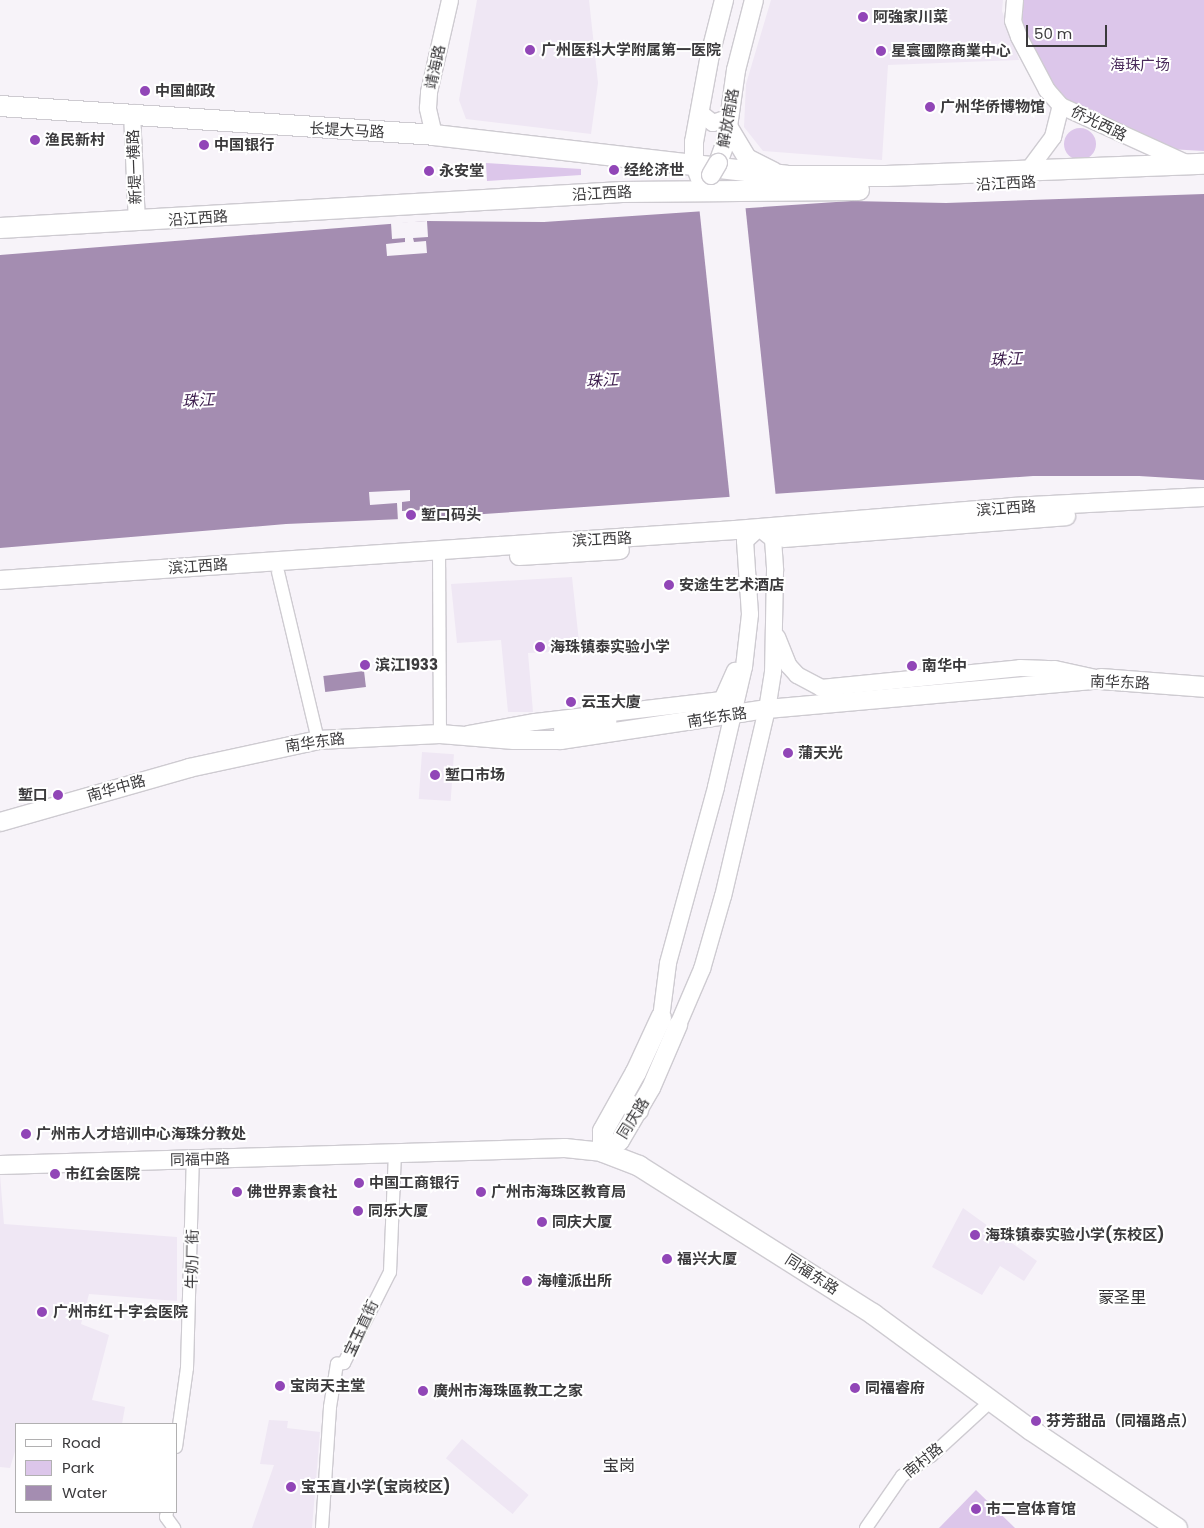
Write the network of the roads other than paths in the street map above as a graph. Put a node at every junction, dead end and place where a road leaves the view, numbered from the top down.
1 (450, 0) edge
2 (724, 0) edge
3 (754, 0) edge
4 (1015, 0) edge
5 (0, 106) edge
6 (1062, 106) junction
7 (699, 112) junction
8 (132, 113) junction
9 (729, 122) junction
10 (434, 135) junction
11 (621, 156) junction
12 (694, 163) junction
13 (1199, 167) edge
14 (1027, 172) junction
15 (711, 176) junction
16 (787, 176) junction
17 (622, 192) junction
18 (136, 222) junction
19 (0, 228) edge
20 (1204, 497) edge
21 (1204, 509) edge
22 (766, 534) junction
23 (745, 541) junction
24 (440, 555) junction
25 (278, 572) junction
26 (0, 580) edge
27 (0, 590) edge
28 (774, 628) junction
29 (1101, 679) junction
30 (866, 683) junction
31 (1204, 687) edge
32 (730, 705) junction
33 (821, 706) junction
34 (767, 709) junction
35 (607, 722) dead end
36 (440, 734) junction
37 (462, 735) junction
38 (318, 740) junction
39 (232, 757) joint
40 (0, 822) edge
41 (669, 1022) junction
42 (621, 1100) junction
43 (638, 1110) junction
44 (603, 1152) junction
45 (398, 1154) junction
46 (193, 1159) junction
47 (0, 1165) edge
48 (991, 1401) junction
49 (178, 1434) edge
50 (167, 1514) edge
51 (174, 1528) edge
52 (322, 1528) edge
53 (866, 1528) edge
54 (1177, 1528) edge

1 - 10 street, 靖海路
2 - 7 main road, 解放南路
3 - 9 main road, 解放南路
4 - 6 street, 侨光西路
5 - 8 main road, 长堤大马路
6 - 13 street, 侨光西路
6 - 14 street
7 - 9 street
7 - 12 main road, 解放南路
8 - 10 main road, 长堤大马路
8 - 18 street, 新堤一横路
9 - 15 main road, 解放南路
9 - 16 main road
10 - 11 main road, 长堤大马路
11 - 12 main road, 长堤大马路
11 - 17 main road
12 - 15 main road, 解放南路
12 - 16 main road, 沿江西路
13 - 14 main road, 沿江西路
13 - 15 main road, 沿江西路
14 - 16 main road, 沿江西路
15 - 17 main road, 沿江西路
17 - 18 main road, 沿江西路
18 - 19 main road, 沿江西路
20 - 22 main road, 滨江西路
21 - 22 main road, 滨江西路
22 - 23 main road, 滨江西路
22 - 24 main road, 滨江西路
22 - 28 street
23 - 24 main road, 滨江西路
23 - 32 street
24 - 25 main road, 滨江西路
24 - 26 main road, 滨江西路
24 - 36 street
25 - 27 main road, 滨江西路
25 - 38 street
28 - 30 street
28 - 34 street
29 - 30 street
29 - 31 main road, 南华东路
29 - 33 main road, 南华东路
30 - 33 street
32 - 34 main road, 南华东路
32 - 37 main road, 南华东路
32 - 41 street
33 - 34 main road, 南华东路
34 - 41 street
35 - 37 main road
36 - 37 main road, 南华东路
36 - 38 main road, 南华东路
38 - 39 main road, 南华东路
39 - 40 main road, 南华中路
41 - 42 main road, 同庆路
41 - 43 main road, 同庆路
42 - 43 main road
42 - 44 main road, 同庆路
43 - 44 main road, 同庆路
44 - 45 main road, 同福东路
44 - 48 main road, 同福东路
45 - 46 main road, 同福中路
45 - 52 street, 宝玉直街
46 - 47 main road, 同福中路
46 - 49 street, 牛奶厂街
48 - 53 street, 南村路
48 - 54 main road, 同福东路
50 - 51 street

